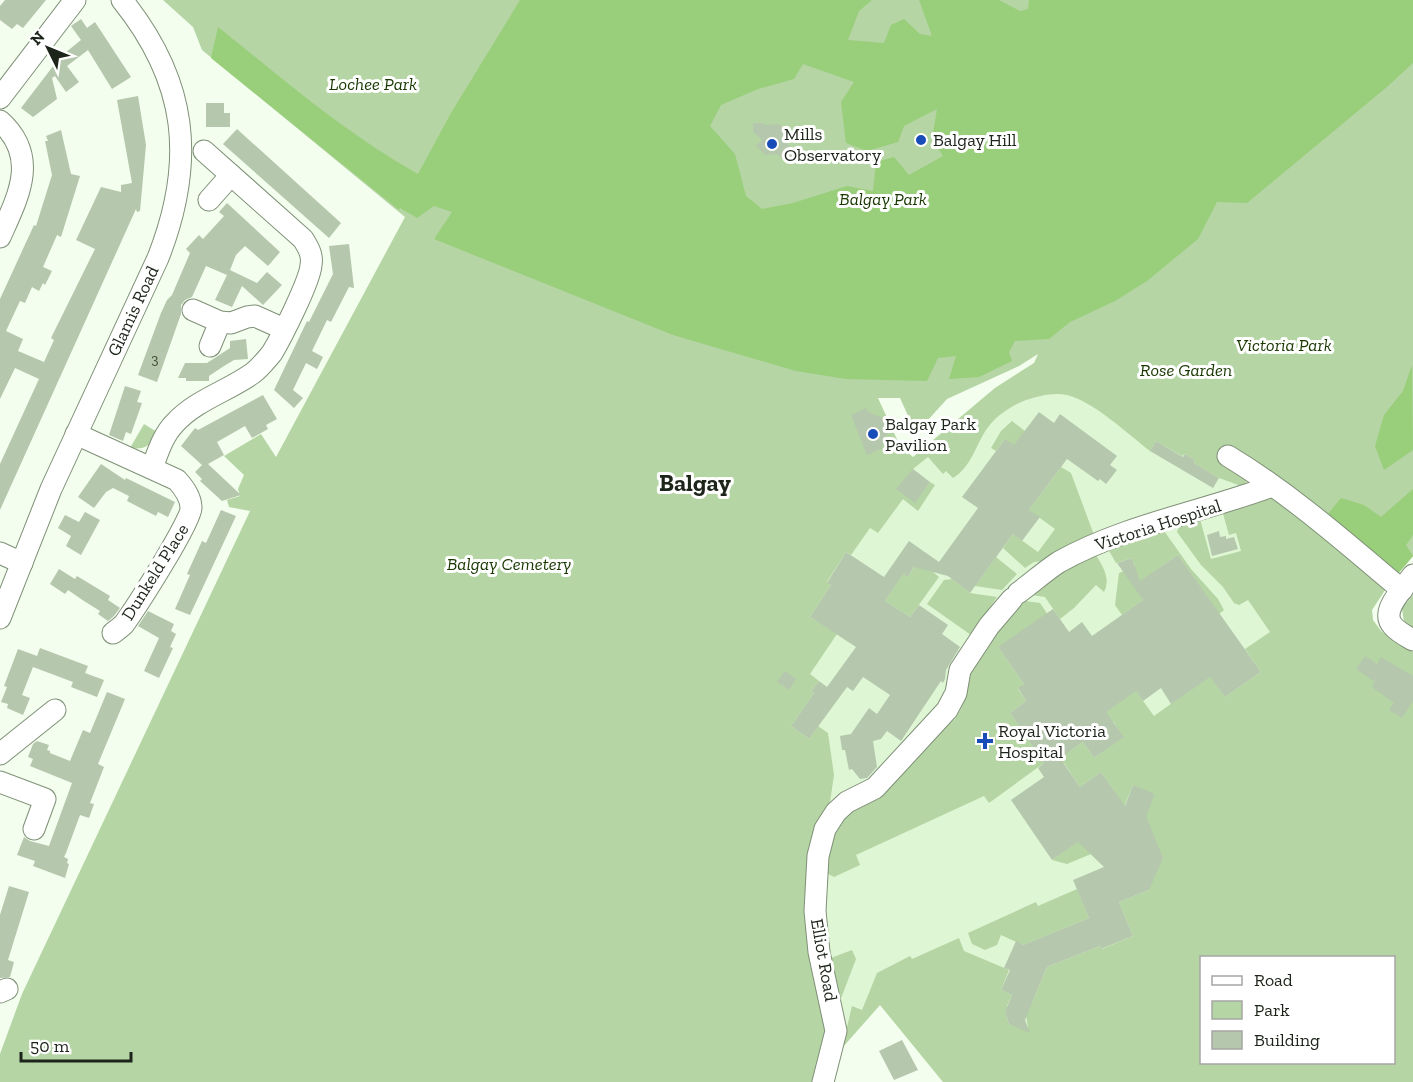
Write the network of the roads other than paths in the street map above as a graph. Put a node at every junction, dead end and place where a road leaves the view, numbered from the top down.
1 (75, 0) edge
2 (122, 0) edge
3 (0, 98) edge
4 (0, 121) edge
5 (204, 152) dead end
6 (231, 175) junction
7 (209, 200) dead end
8 (0, 237) edge
9 (193, 310) dead end
10 (220, 322) junction
11 (284, 328) junction
12 (210, 346) dead end
13 (76, 434) junction
14 (1228, 456) dead end
15 (152, 468) junction
16 (1272, 486) junction
17 (0, 553) edge
18 (22, 563) junction
19 (1407, 583) edge
20 (0, 618) edge
21 (113, 633) dead end
22 (1413, 640) edge
23 (56, 710) dead end
24 (947, 710) joint
25 (9, 736) edge
26 (0, 754) edge
27 (0, 783) edge
28 (34, 829) dead end
29 (823, 1082) edge

1 - 3 street
2 - 13 street, Glamis Road
4 - 8 street
5 - 6 street
6 - 7 street
6 - 11 street
9 - 10 street
10 - 11 street
10 - 12 street
11 - 15 street
13 - 15 street, Dunkeld Place
13 - 18 street, Glamis Road
14 - 16 street
15 - 21 street, Dunkeld Place
16 - 19 street
16 - 24 street, Victoria Hospital
17 - 18 street
18 - 20 street, Glamis Road
19 - 22 street
23 - 25 street
24 - 29 street, Elliot Road
25 - 26 street
27 - 28 street

